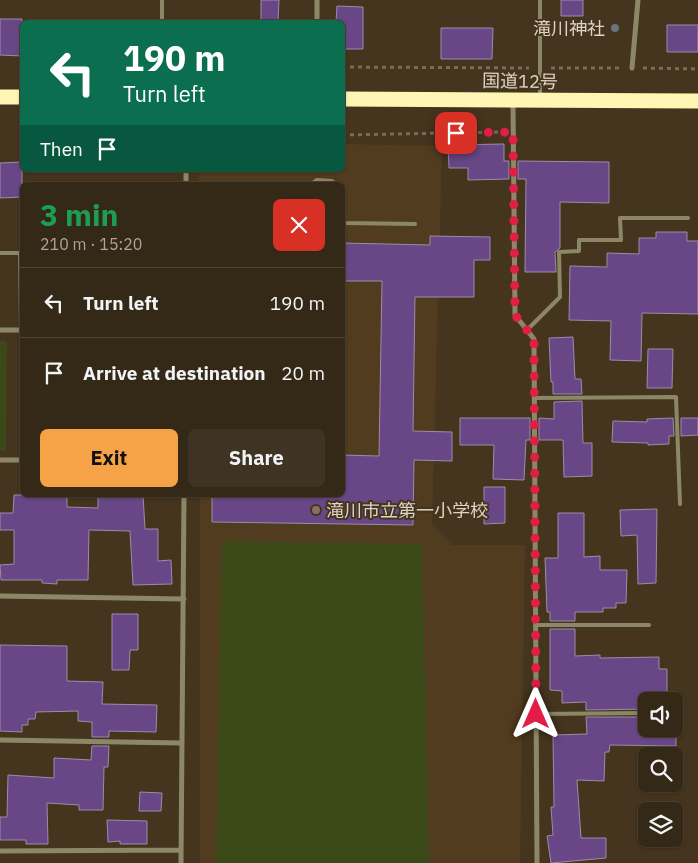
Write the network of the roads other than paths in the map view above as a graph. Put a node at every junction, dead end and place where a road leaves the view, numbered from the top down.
1 (162, 0) edge
2 (317, 0) edge
3 (540, 0) edge
4 (638, 0) edge
5 (162, 20) edge
6 (317, 20) edge
7 (632, 68) road end
8 (0, 97) edge
9 (20, 97) edge
10 (345, 99) edge
11 (512, 100) junction
12 (540, 100) junction
13 (698, 101) edge
14 (314, 182) edge
15 (333, 182) edge
16 (688, 218) dead end
17 (345, 223) edge
18 (415, 224) dead end
19 (0, 253) edge
20 (20, 253) edge
21 (0, 330) edge
22 (20, 330) edge
23 (527, 330) junction
24 (535, 398) junction
25 (0, 460) edge
26 (20, 460) edge
27 (184, 497) edge
28 (680, 504) dead end
29 (0, 596) edge
30 (184, 599) junction
31 (536, 625) junction
32 (649, 625) dead end
33 (638, 713) edge
34 (536, 714) junction
35 (0, 740) edge
36 (182, 744) junction
37 (181, 850) junction
38 (0, 851) edge
39 (180, 863) edge
40 (537, 863) edge

1 - 5 lane
2 - 6 street
3 - 12 lane
4 - 7 street
8 - 9 highway
10 - 11 highway, 国道12号
11 - 12 highway, 国道12号
11 - 23 street
12 - 13 highway, 国道12号
14 - 15 lane
16 - 23 lane
17 - 18 lane
19 - 20 lane
21 - 22 street
23 - 24 street
24 - 28 lane
24 - 31 street
25 - 26 street
27 - 30 street
29 - 30 street
30 - 36 street
31 - 32 lane
31 - 34 street
33 - 34 lane
34 - 40 street
35 - 36 street
36 - 37 street
37 - 38 street
37 - 39 street

